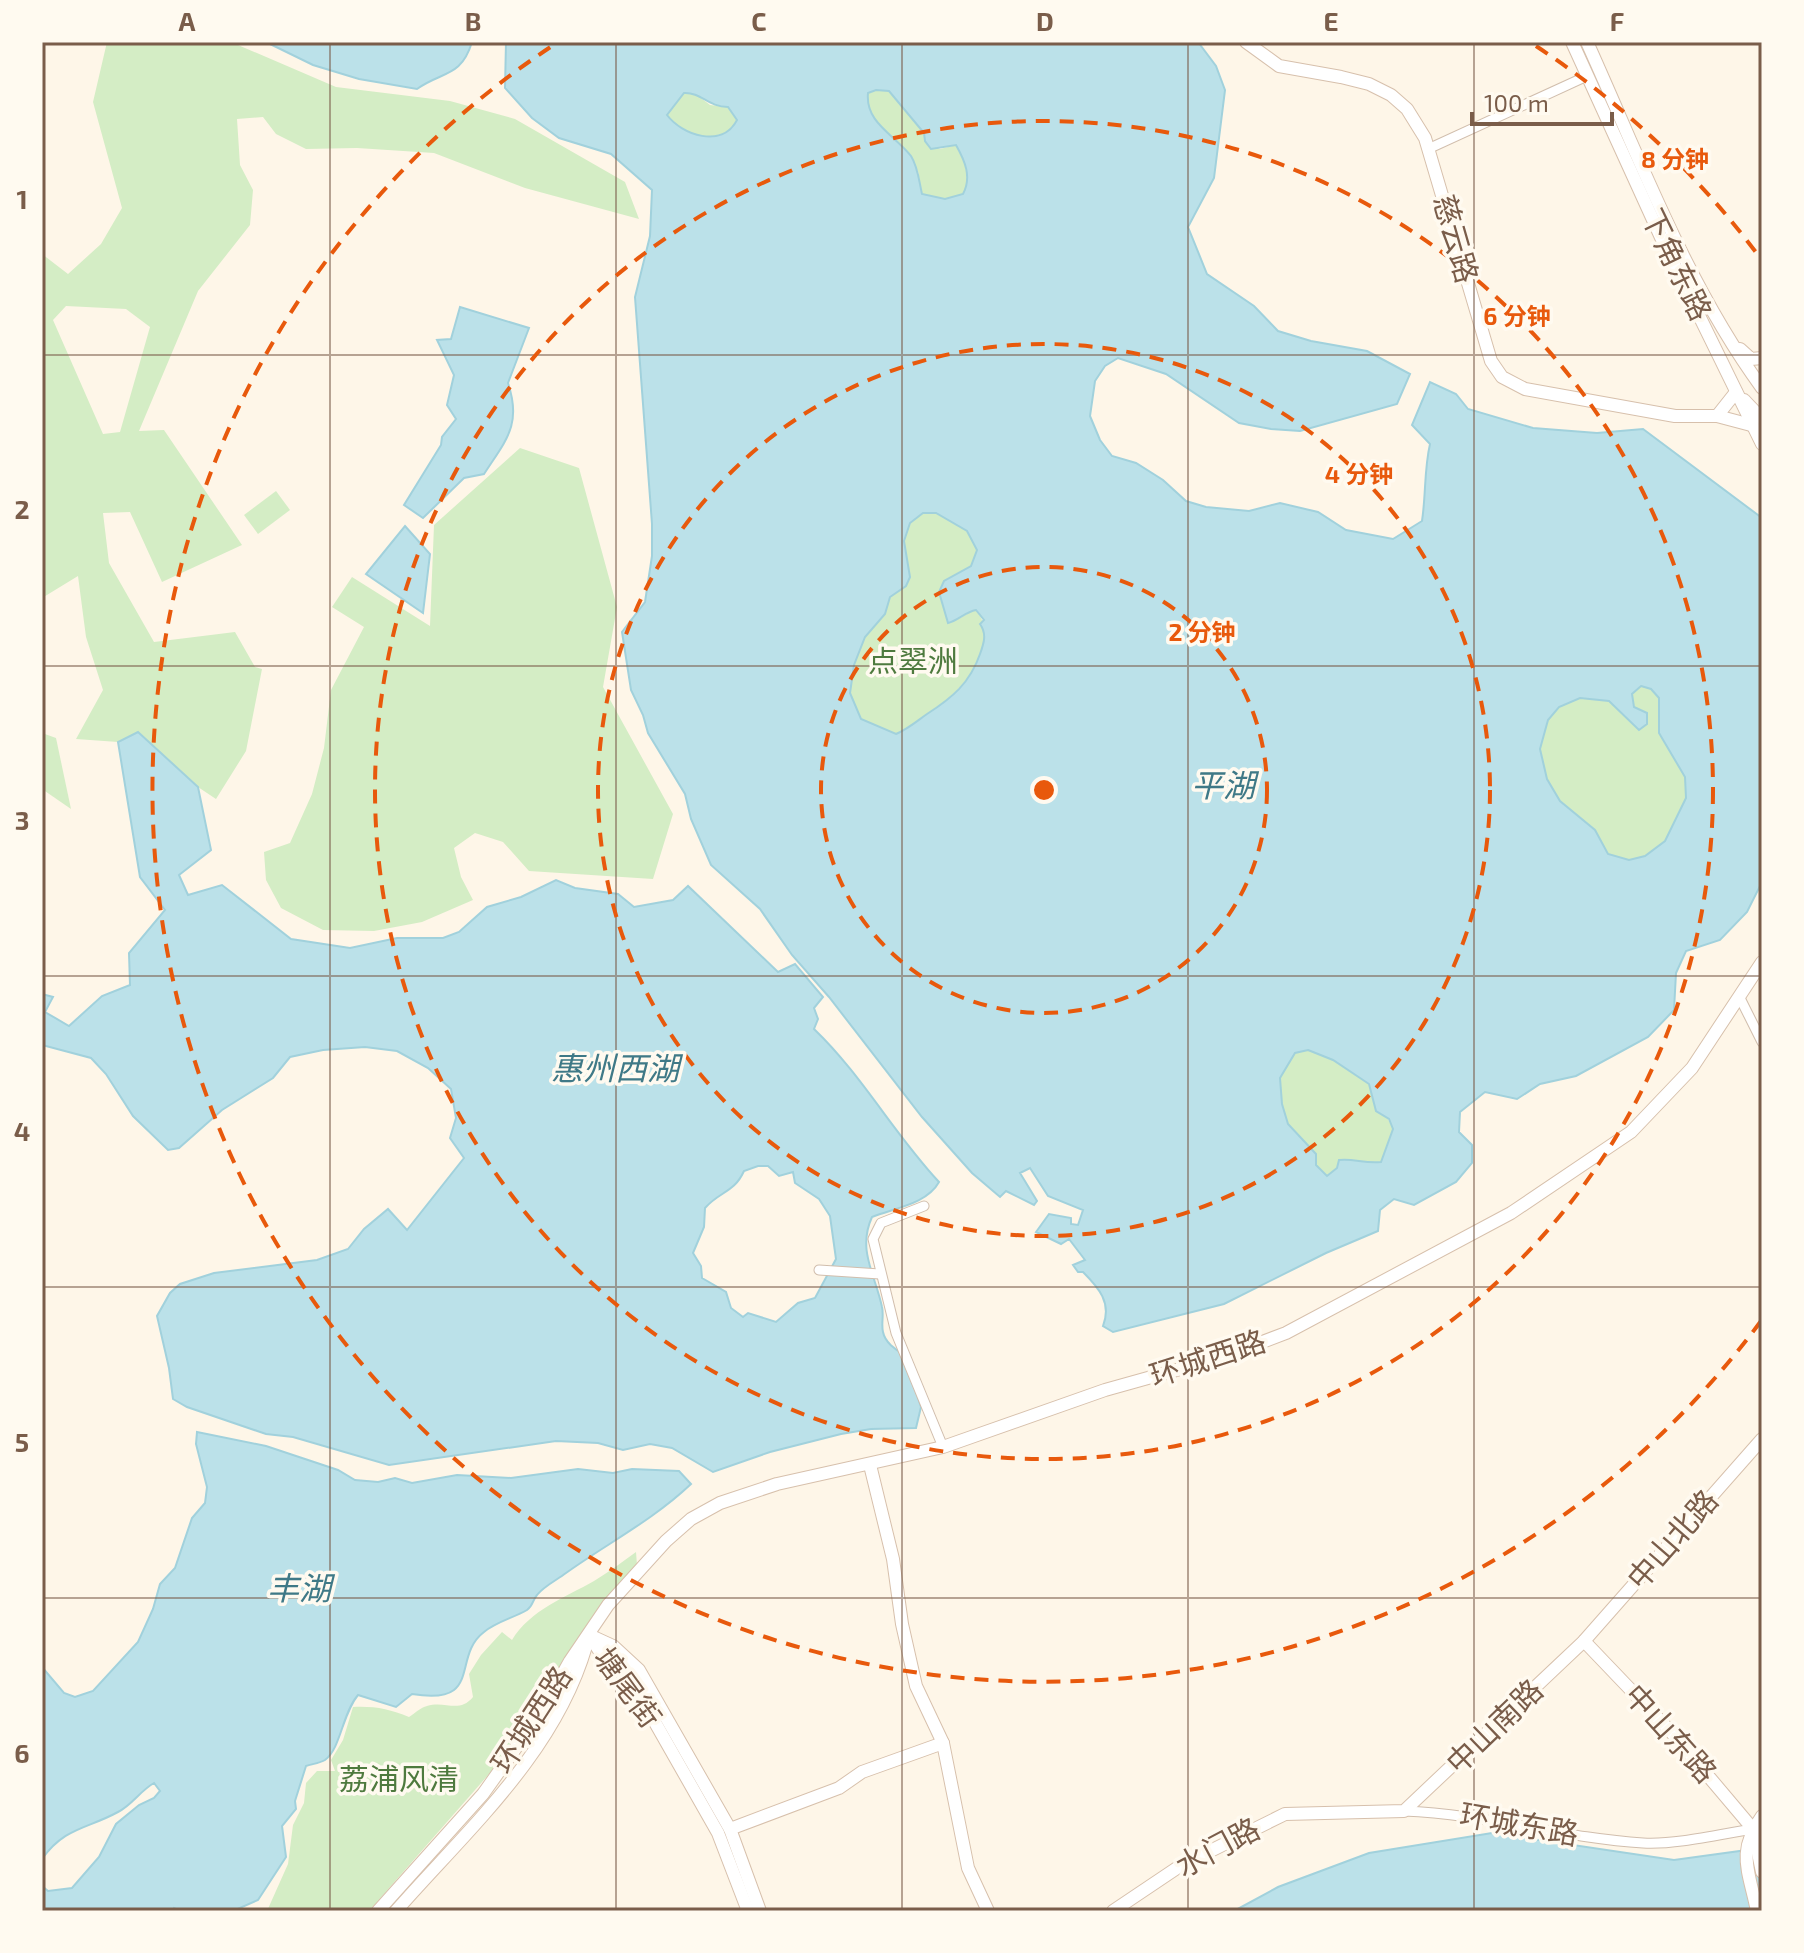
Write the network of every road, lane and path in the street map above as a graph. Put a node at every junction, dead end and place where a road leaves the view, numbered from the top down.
1 (1246, 42) edge
2 (1572, 42) edge
3 (1587, 42) edge
4 (1587, 76) junction
5 (1428, 149) junction
6 (1723, 333) junction
7 (1762, 358) edge
8 (1762, 388) edge
9 (1736, 392) junction
10 (1717, 416) junction
11 (1757, 422) edge
12 (1762, 444) edge
13 (1762, 962) edge
14 (1739, 996) junction
15 (1762, 1042) edge
16 (924, 1206) dead end
17 (819, 1270) dead end
18 (880, 1274) junction
19 (1762, 1439) edge
20 (943, 1447) junction
21 (870, 1465) junction
22 (589, 1635) junction
23 (1584, 1641) junction
24 (943, 1743) junction
25 (1404, 1811) junction
26 (1285, 1814) joint
27 (1762, 1816) edge
28 (1758, 1828) edge
29 (730, 1829) junction
30 (1752, 1854) junction
31 (1762, 1872) edge
32 (397, 1910) edge
33 (378, 1911) edge
34 (748, 1911) edge
35 (760, 1911) edge
36 (988, 1911) edge
37 (1113, 1911) edge
38 (1757, 1911) edge

1 - 5 street, 慈云路
2 - 4 street, 下角东路
3 - 6 street, 下角东路
4 - 5 street
4 - 9 street, 下角东路
5 - 10 street, 慈云路
6 - 7 street
6 - 8 street
9 - 10 street
9 - 11 street, 下角东路
10 - 11 street, 慈云路
11 - 12 street
13 - 14 street, 环城西路
14 - 15 street
14 - 20 street, 环城西路
16 - 18 street
17 - 18 street
18 - 20 street
19 - 23 street, 中山北路
20 - 21 street, 环城西路
21 - 22 street, 环城西路
21 - 24 street
22 - 29 street, 塘尾街
22 - 32 street, 环城西路
22 - 33 street, 环城西路
22 - 34 street, 塘尾街
23 - 25 street, 中山南路
23 - 28 street, 中山东路
24 - 29 street
24 - 36 street
25 - 26 street, 环城东路
25 - 28 street, 环城东路
26 - 37 street, 水门路
27 - 28 street
28 - 30 street
29 - 35 street, 塘尾街
30 - 31 street
30 - 38 street

